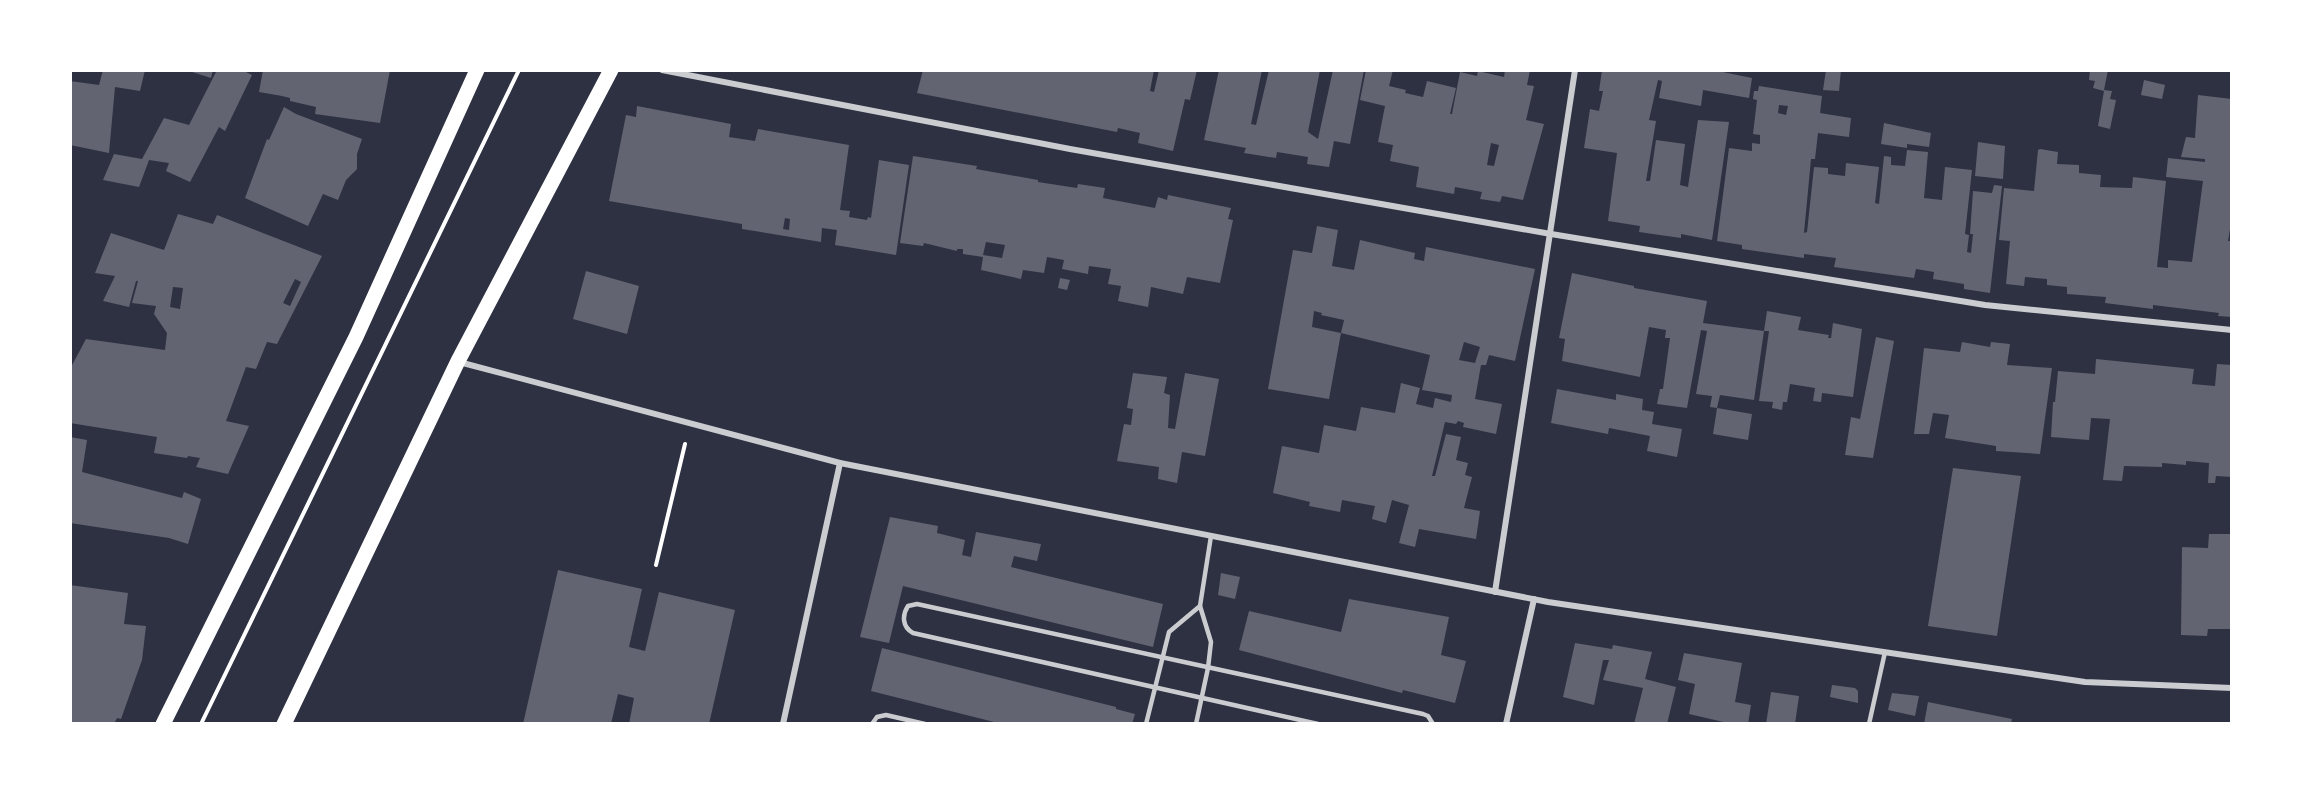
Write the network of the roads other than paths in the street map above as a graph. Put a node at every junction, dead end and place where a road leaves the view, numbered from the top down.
1 (477, 70) edge
2 (611, 70) edge
3 (662, 70) edge
4 (1575, 70) edge
5 (1551, 234) junction
6 (2232, 330) edge
7 (458, 361) junction
8 (840, 463) junction
9 (1211, 536) junction
10 (1495, 592) junction
11 (1534, 599) junction
12 (1200, 606) junction
13 (1885, 652) junction
14 (1161, 658) junction
15 (1208, 668) junction
16 (1154, 688) junction
17 (2232, 688) edge
18 (1202, 698) junction
19 (163, 723) edge
20 (284, 723) edge
21 (783, 723) edge
22 (872, 723) edge
23 (925, 723) edge
24 (1146, 723) edge
25 (1196, 723) edge
26 (1318, 723) edge
27 (1433, 723) edge
28 (1506, 723) edge
29 (1869, 723) edge

1 - 19 main road
2 - 7 main road
3 - 5 street
4 - 5 street
5 - 6 street
5 - 10 street
7 - 8 street
7 - 20 main road
8 - 9 street
8 - 21 street
9 - 10 street
9 - 12 lane
10 - 11 street
11 - 13 street
11 - 28 street
12 - 14 lane
12 - 15 lane
13 - 17 street
13 - 29 lane
14 - 15 lane
14 - 16 lane
14 - 16 lane
15 - 18 lane
15 - 27 lane
16 - 18 lane
16 - 24 lane
18 - 25 lane
18 - 26 lane
22 - 23 lane

